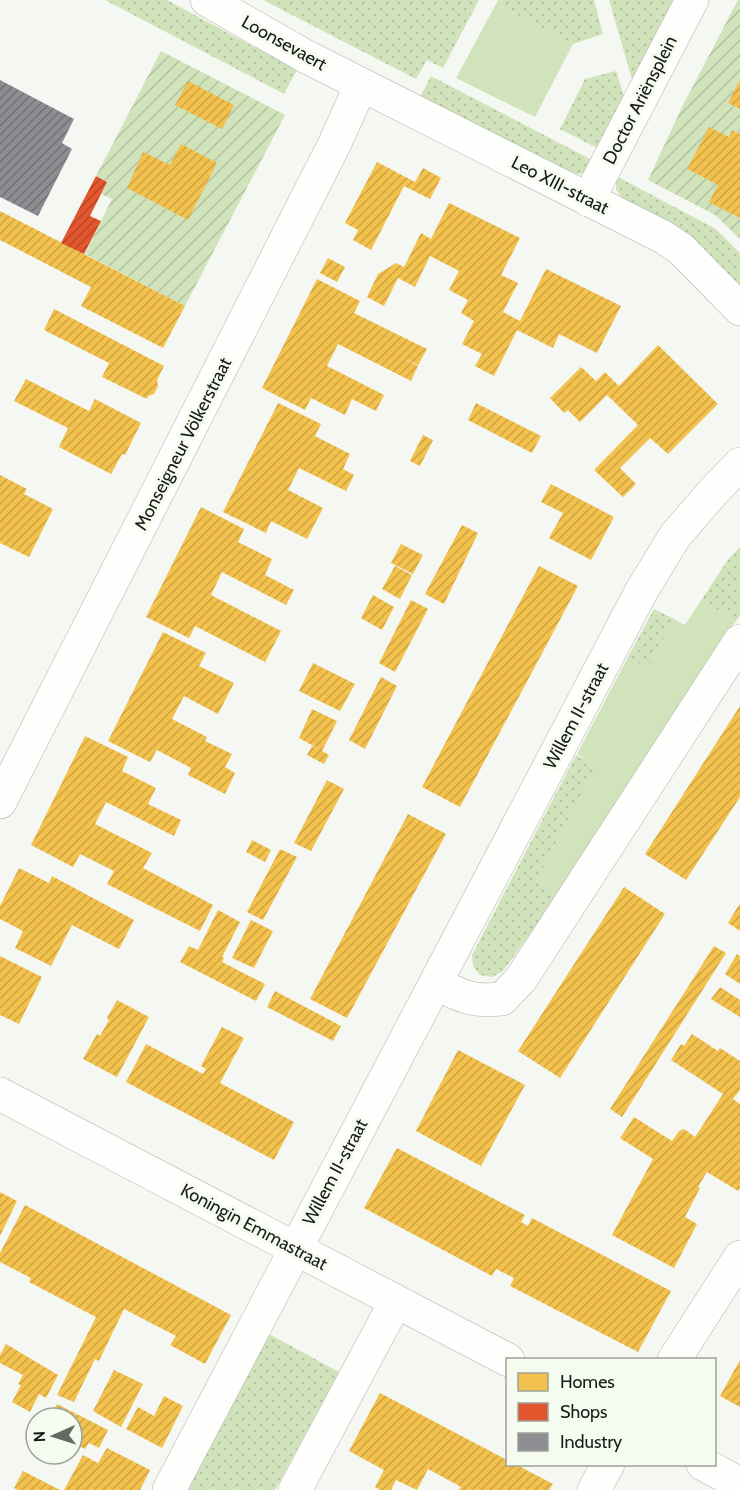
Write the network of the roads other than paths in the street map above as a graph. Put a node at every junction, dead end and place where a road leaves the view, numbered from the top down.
1 (207, 0) edge
2 (692, 0) edge
3 (362, 85) junction
4 (588, 200) junction
5 (740, 309) edge
6 (740, 464) edge
7 (740, 641) edge
8 (0, 802) edge
9 (436, 983) junction
10 (0, 1094) edge
11 (294, 1250) junction
12 (740, 1257) edge
13 (396, 1300) junction
14 (675, 1358) edge
15 (506, 1359) edge
16 (607, 1466) edge
17 (707, 1466) edge
18 (740, 1484) edge
19 (169, 1490) edge
20 (295, 1490) edge
21 (594, 1490) edge

1 - 3 street, Loonsevaert
2 - 4 street, Doctor Ariënsplein
3 - 4 street, Leo XIII-straat
3 - 8 street, Monseigneur Völkerstraat
4 - 5 street, Leo XIII-straat
6 - 9 street, Willem II-straat
7 - 9 street
9 - 11 street, Willem II-straat
10 - 11 street, Koningin Emmastraat
11 - 13 street, Koningin Emmastraat
11 - 19 street, Willem II-straat
12 - 14 street
13 - 15 street, Koningin Emmastraat
13 - 20 street
16 - 21 street
17 - 18 street

